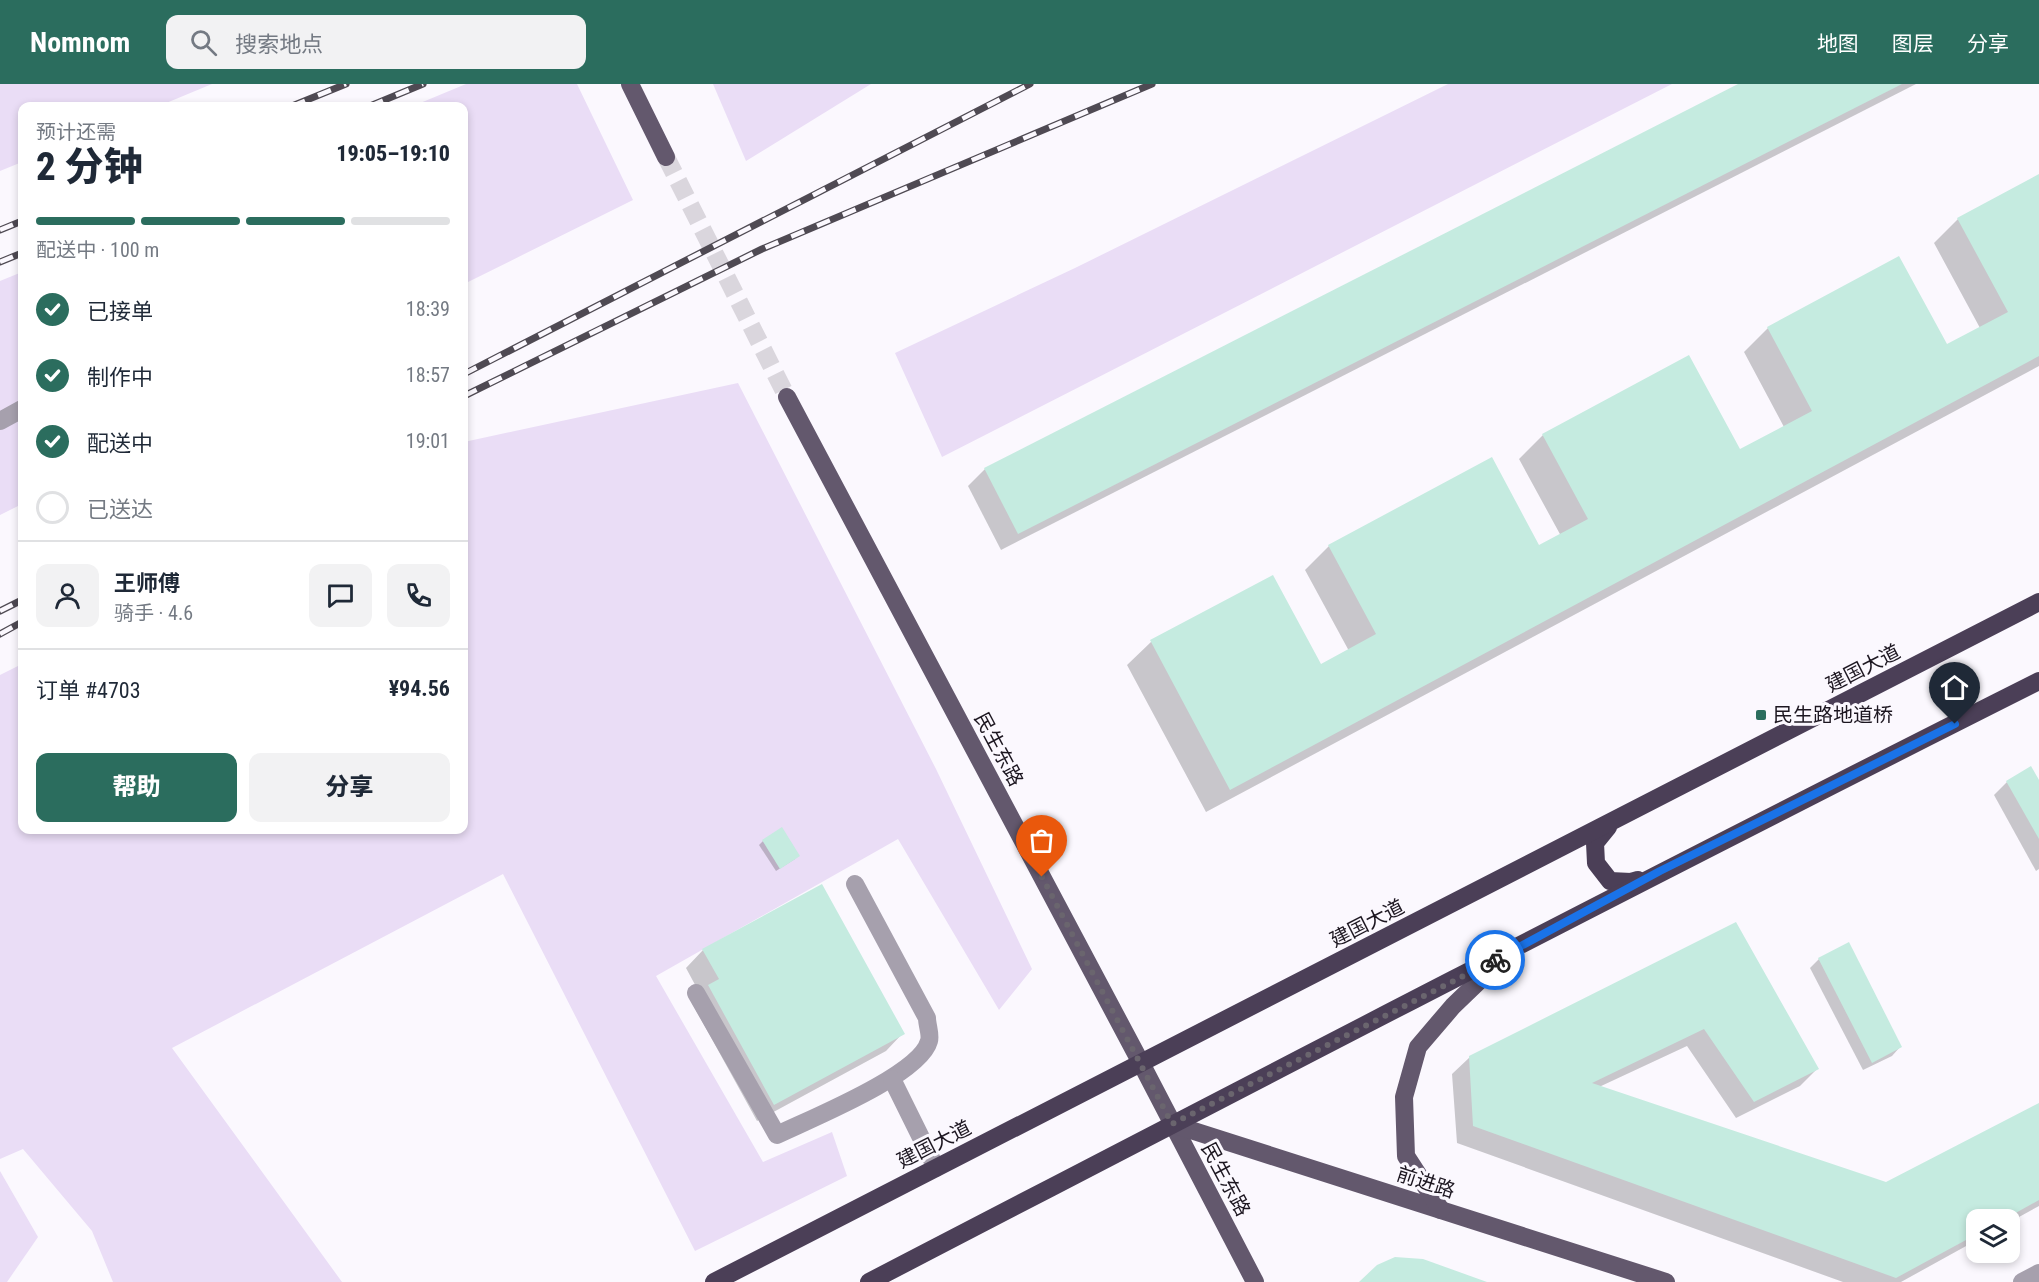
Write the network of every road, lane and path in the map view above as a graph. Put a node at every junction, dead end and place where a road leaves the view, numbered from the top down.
1 (630, 84) edge
2 (666, 157) tunnel mouth
3 (787, 397) tunnel mouth
4 (18, 412) edge
5 (0, 421) edge
6 (2039, 602) edge
7 (2039, 681) edge
8 (1622, 817) junction
9 (1660, 871) junction
10 (855, 884) dead end
11 (1506, 954) junction
12 (696, 993) dead end
13 (1142, 1065) junction
14 (892, 1079) junction
15 (1172, 1124) junction
16 (936, 1168) junction
17 (1441, 1210) junction
18 (2039, 1273) edge
19 (714, 1282) edge
20 (868, 1282) edge
21 (1255, 1282) edge
22 (1666, 1282) edge
23 (2022, 1282) edge

1 - 2 main road
3 - 13 main road, 民生东路
4 - 5 street
6 - 8 highway, 建国大道
7 - 9 highway
8 - 9 highway
8 - 13 highway, 建国大道
9 - 11 highway
10 - 14 street
11 - 15 highway
11 - 17 main road
12 - 14 street
13 - 15 main road, 民生东路
13 - 16 highway, 建国大道
14 - 16 street
15 - 17 main road, 前进路
15 - 20 highway
15 - 21 main road, 民生东路
16 - 19 highway, 建国大道
17 - 22 main road, 前进路
18 - 23 street

